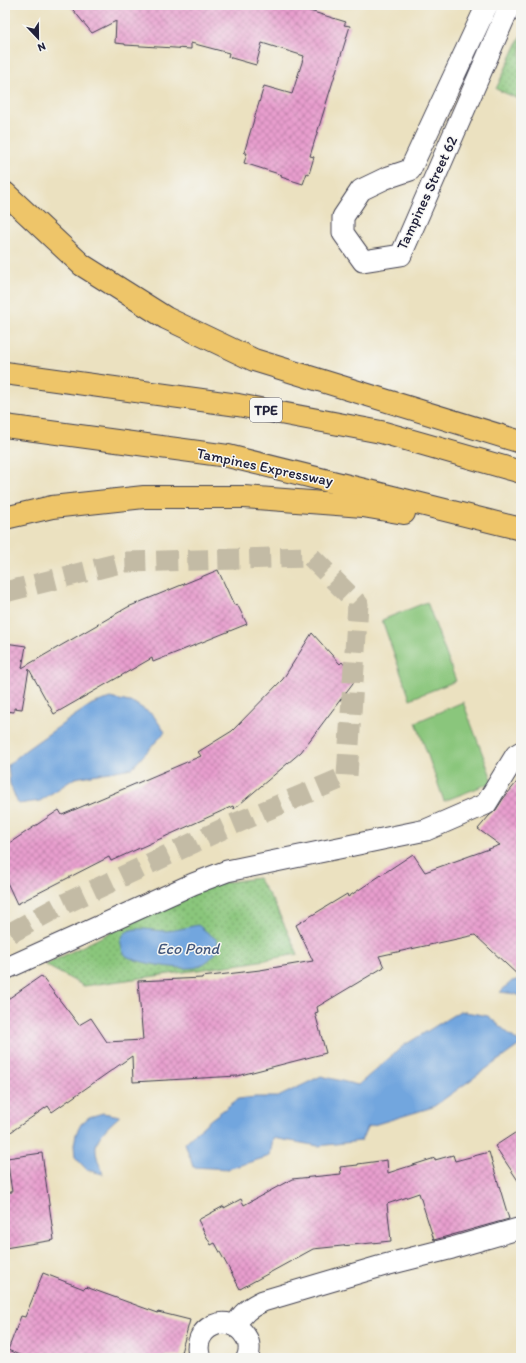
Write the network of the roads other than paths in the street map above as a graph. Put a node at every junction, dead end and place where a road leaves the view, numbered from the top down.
1 (487, 5) edge
2 (510, 5) edge
3 (432, 124) junction
4 (455, 132) junction
5 (5, 193) edge
6 (5, 373) edge
7 (5, 426) edge
8 (521, 442) edge
9 (521, 472) edge
10 (436, 507) junction
11 (5, 518) edge
12 (521, 529) edge
13 (521, 752) edge
14 (5, 969) edge
15 (521, 1228) edge
16 (235, 1326) junction
17 (200, 1358) edge
18 (247, 1358) edge

1 - 3 street, Tampines Street 62
2 - 4 street, Tampines Street 62
3 - 4 street
3 - 4 street, Tampines Street 62
5 - 8 highway
6 - 9 highway, TPE
7 - 10 highway, Tampines Expressway
10 - 11 highway
10 - 12 highway, Tampines Expressway
13 - 14 street
15 - 16 street
16 - 17 street
16 - 18 street

